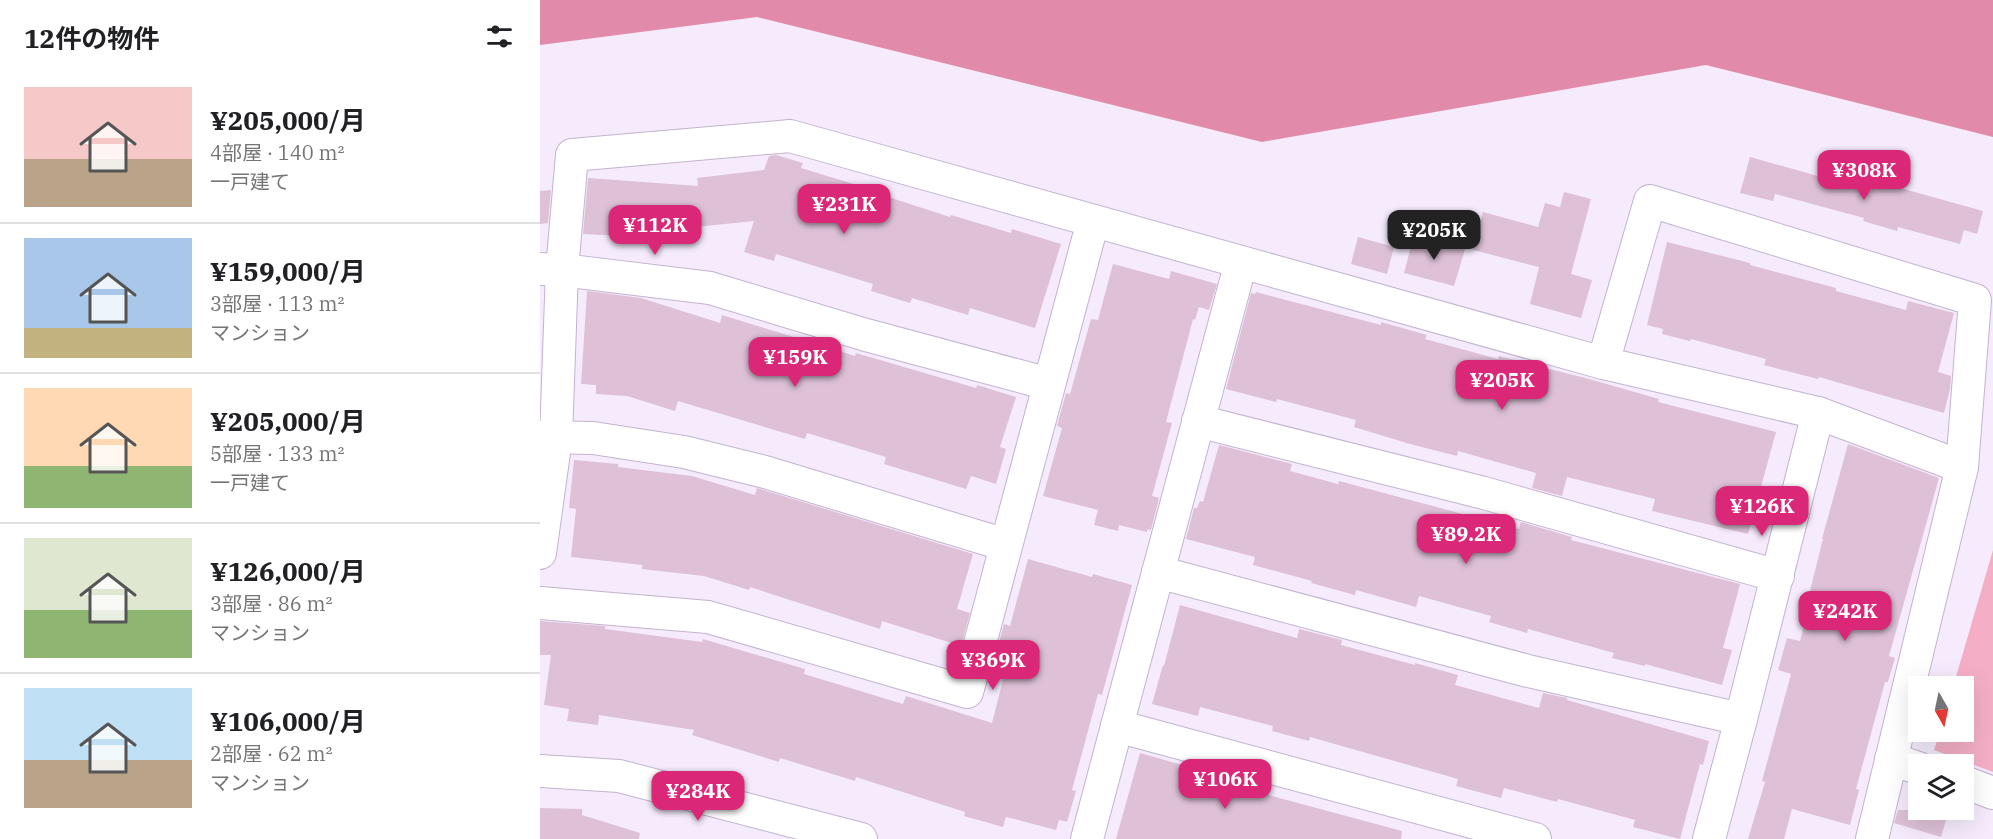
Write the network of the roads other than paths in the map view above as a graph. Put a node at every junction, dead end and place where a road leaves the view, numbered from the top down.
1 (1093, 221) junction
2 (1241, 262) junction
3 (551, 269) edge
4 (1603, 363) junction
5 (1049, 384) junction
6 (1818, 413) junction
7 (1198, 422) junction
8 (548, 437) edge
9 (1962, 467) junction
10 (1006, 545) junction
11 (540, 553) edge
12 (1158, 572) junction
13 (1778, 576) junction
14 (540, 603) edge
15 (1741, 719) junction
16 (1117, 726) junction
17 (1905, 764) edge
18 (540, 771) edge
19 (1974, 786) edge
20 (1993, 793) edge
21 (861, 839) edge
22 (1087, 839) edge
23 (1535, 839) edge
24 (1709, 839) edge
25 (1872, 839) edge

1 - 2 street
1 - 3 street
1 - 5 street
2 - 4 street
2 - 7 street
3 - 5 street
3 - 8 street
4 - 6 street
4 - 9 street
5 - 10 street
6 - 9 street
6 - 13 street
7 - 12 street
7 - 13 street
8 - 10 street
8 - 11 street
9 - 17 street
10 - 14 street
12 - 15 street
12 - 16 street
13 - 15 street
15 - 24 street
16 - 22 street
16 - 23 street
17 - 25 street
18 - 21 street
19 - 20 street

